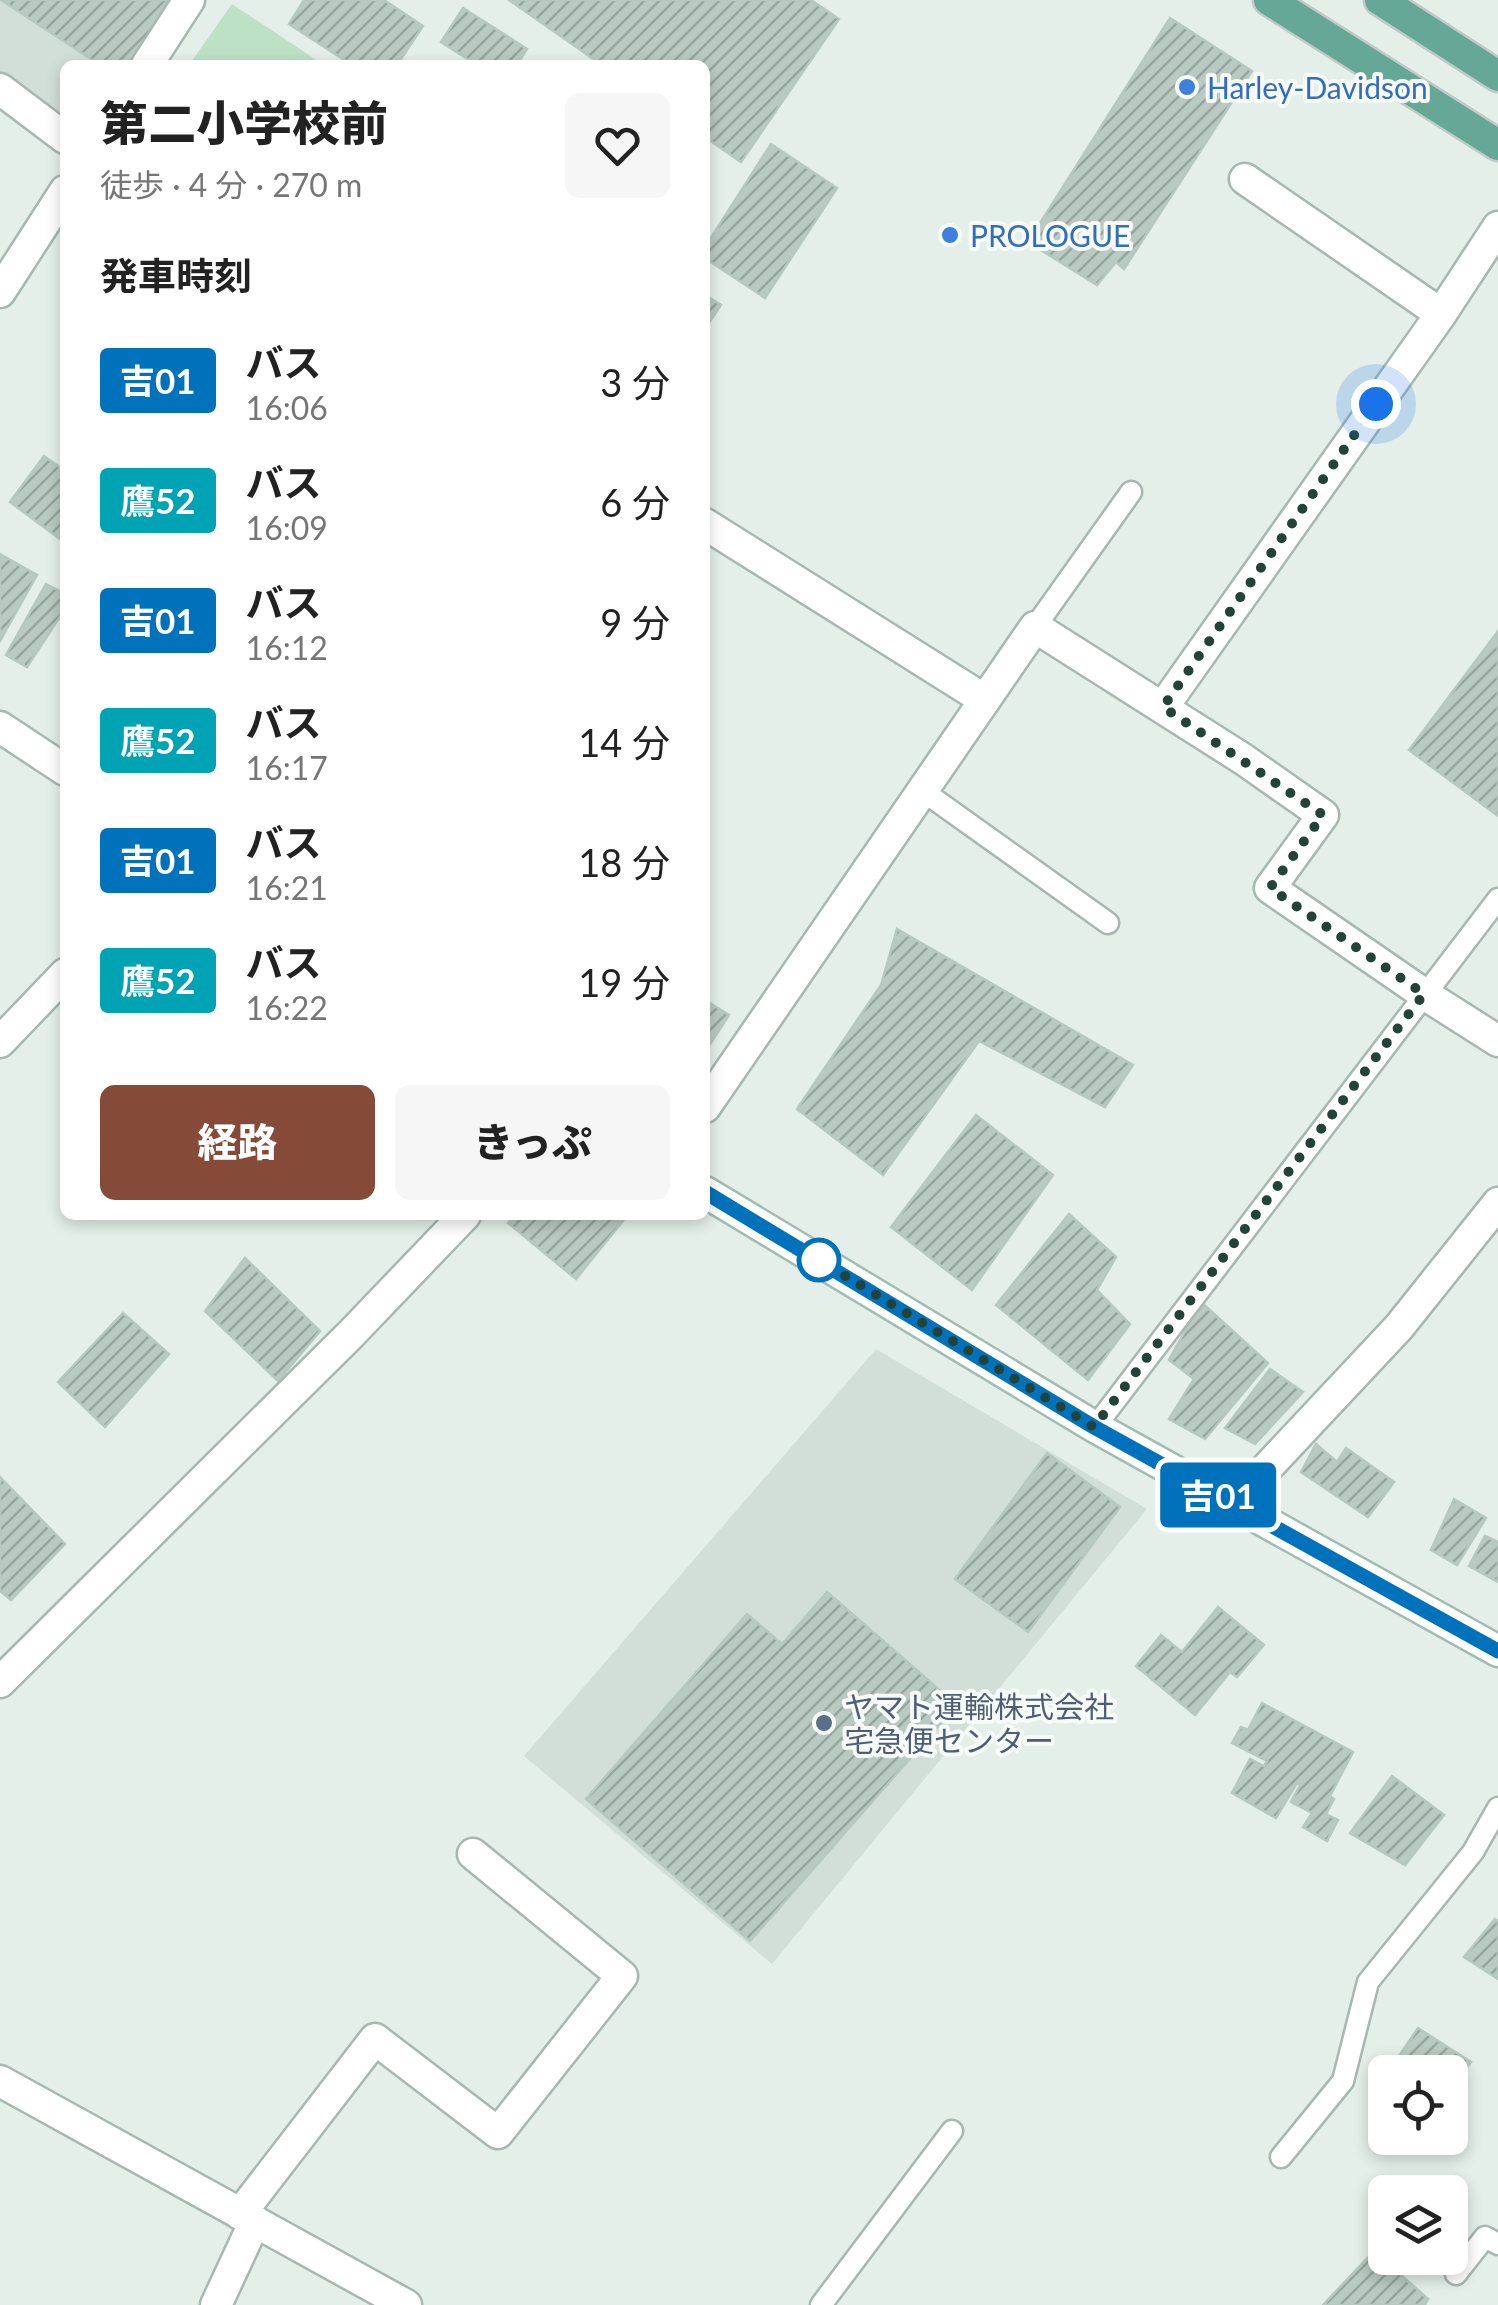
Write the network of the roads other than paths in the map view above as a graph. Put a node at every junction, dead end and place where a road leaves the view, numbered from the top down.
1 (190, 0) edge
2 (1269, 0) edge
3 (1380, 0) edge
4 (150, 60) edge
5 (1498, 76) edge
6 (0, 90) edge
7 (60, 134) edge
8 (1498, 144) edge
9 (1245, 179) dead end
10 (60, 199) edge
11 (1498, 227) edge
12 (0, 292) edge
13 (1441, 314) junction
14 (1131, 492) dead end
15 (710, 527) edge
16 (1036, 627) junction
17 (984, 700) junction
18 (1163, 707) junction
19 (0, 726) edge
20 (60, 767) edge
21 (923, 791) junction
22 (1498, 898) edge
23 (1108, 924) dead end
24 (60, 979) edge
25 (1424, 994) junction
26 (1498, 1041) edge
27 (0, 1042) edge
28 (710, 1101) edge
29 (710, 1195) edge
30 (1498, 1202) edge
31 (460, 1220) edge
32 (1094, 1427) junction
33 (1233, 1504) junction
34 (1498, 1651) edge
35 (0, 1682) edge
36 (1498, 1808) edge
37 (473, 1854) dead end
38 (0, 2082) edge
39 (952, 2131) dead end
40 (1281, 2157) dead end
41 (247, 2218) junction
42 (1498, 2244) edge
43 (1468, 2260) edge
44 (216, 2305) edge
45 (406, 2305) edge
46 (821, 2305) edge

1 - 4 street
2 - 8 main road
3 - 5 main road
6 - 7 street
9 - 13 street
10 - 12 street
11 - 13 street
13 - 18 street
14 - 16 lane
15 - 17 street
16 - 17 street
16 - 18 street
17 - 21 street
18 - 25 street
19 - 20 street
21 - 23 lane
21 - 28 street
22 - 25 lane
24 - 27 street
25 - 26 street
25 - 32 lane
29 - 32 street
30 - 33 street
31 - 35 street
32 - 33 street
33 - 34 street
36 - 40 lane
37 - 41 street
38 - 41 street
39 - 46 lane
41 - 44 street
41 - 45 street
42 - 43 lane

